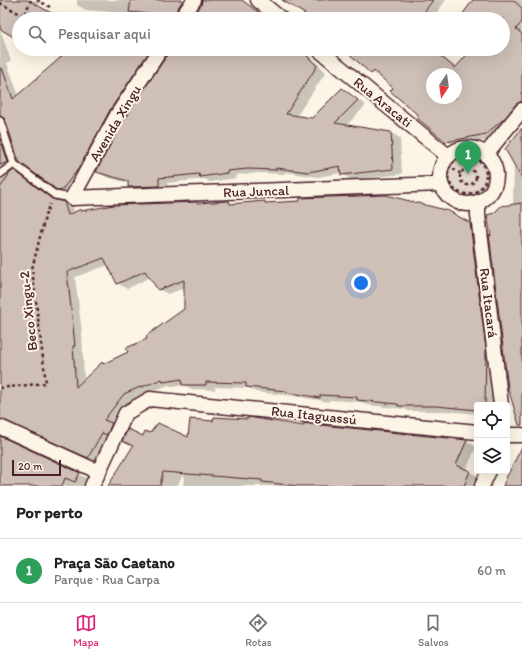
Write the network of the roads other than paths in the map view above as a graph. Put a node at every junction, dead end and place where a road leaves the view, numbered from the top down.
1 (194, 0) edge
2 (258, 0) edge
3 (186, 12) edge
4 (273, 12) edge
5 (156, 56) edge
6 (326, 56) edge
7 (522, 110) edge
8 (0, 121) edge
9 (486, 154) junction
10 (449, 162) junction
11 (14, 164) junction
12 (0, 174) edge
13 (441, 184) junction
14 (72, 198) junction
15 (478, 202) junction
16 (501, 402) edge
17 (0, 427) edge
18 (474, 432) edge
19 (510, 435) edge
20 (522, 435) edge
21 (99, 472) junction
22 (488, 474) edge
23 (92, 486) edge
24 (482, 486) edge

1 - 3 street
2 - 4 street
5 - 14 street, Avenida Xingu
6 - 10 street, Rua Aracati
7 - 9 street
8 - 11 lane
9 - 10 street
9 - 15 street
10 - 13 street
11 - 12 lane
11 - 14 lane
13 - 14 street, Rua Juncal
13 - 15 street
15 - 16 street, Rua Itacará
17 - 21 street
18 - 21 street, Rua Itaguassú
19 - 20 street
21 - 23 street
22 - 24 street

